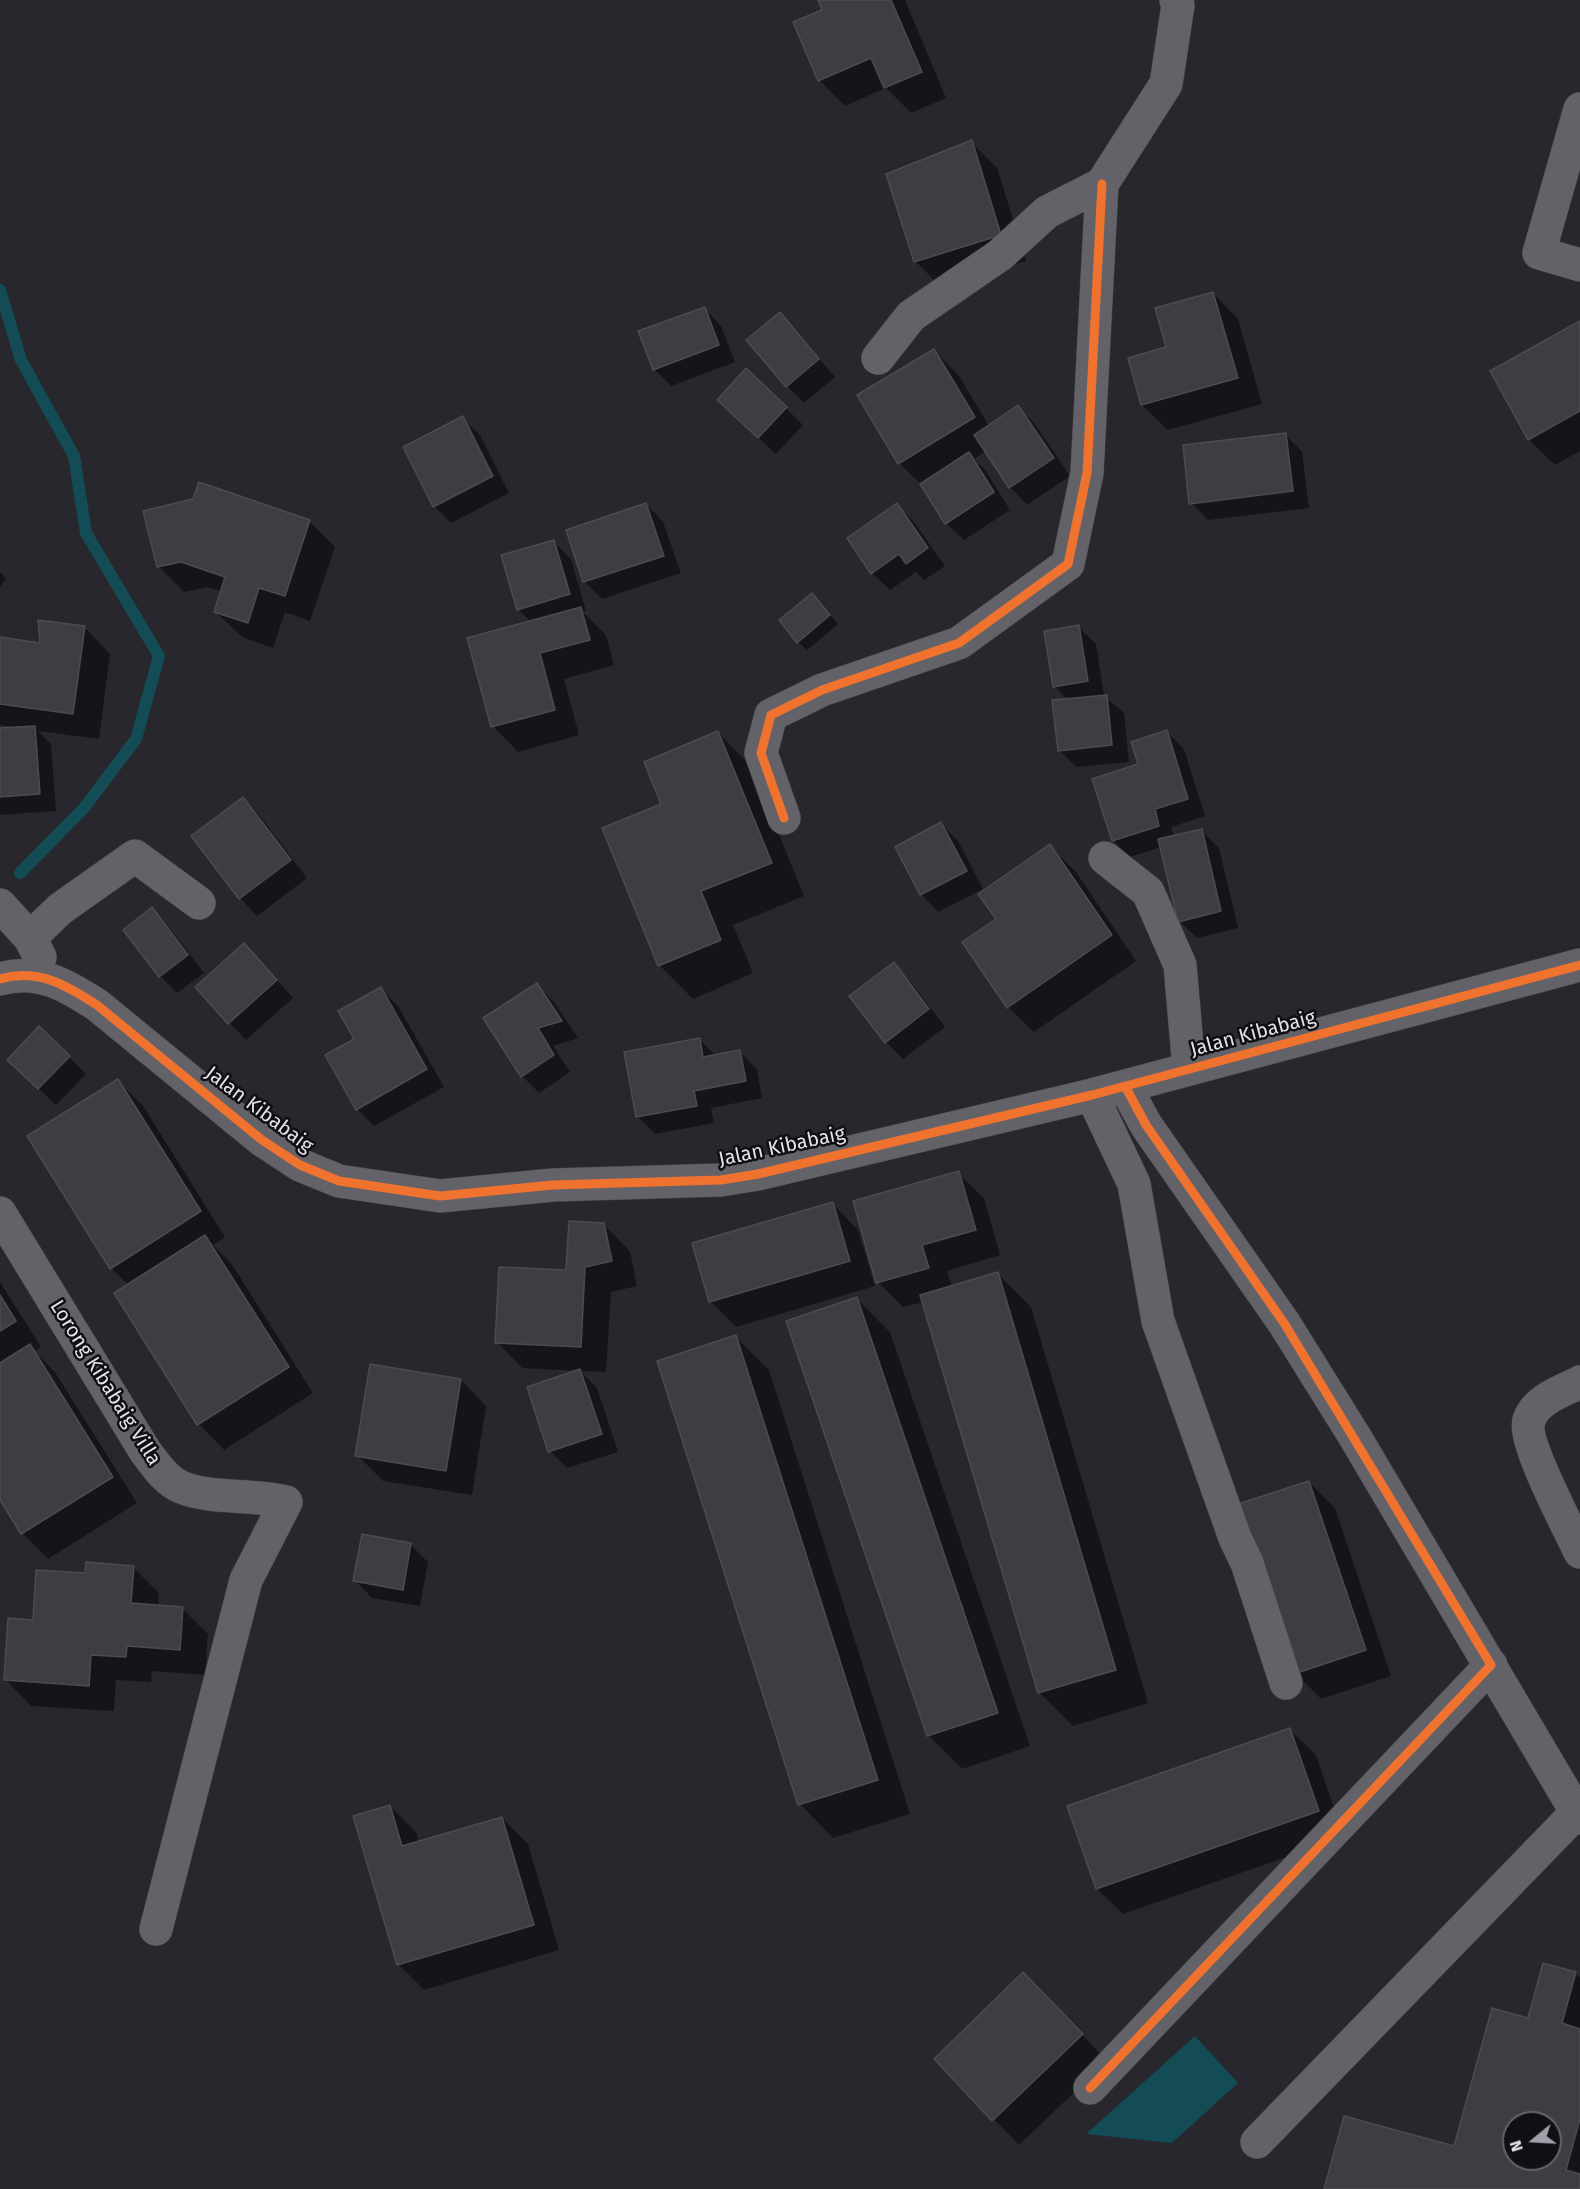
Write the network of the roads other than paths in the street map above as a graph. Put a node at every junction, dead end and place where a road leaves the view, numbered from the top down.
1 (1176, 0) edge
2 (1580, 109) edge
3 (1102, 184) junction
4 (1580, 265) edge
5 (878, 358) dead end
6 (784, 818) dead end
7 (1105, 858) dead end
8 (199, 903) dead end
9 (0, 905) edge
10 (30, 938) junction
11 (1580, 965) edge
12 (50, 978) junction
13 (0, 979) edge
14 (1189, 1069) junction
15 (1125, 1086) junction
16 (1092, 1095) junction
17 (0, 1213) edge
18 (1580, 1382) edge
19 (1580, 1552) edge
20 (1491, 1665) junction
21 (1286, 1683) dead end
22 (1579, 1814) edge
23 (156, 1929) dead end
24 (1090, 2088) dead end
25 (1257, 2142) dead end

1 - 3 street
2 - 4 street
3 - 5 street
3 - 6 street
7 - 14 street
8 - 10 street
9 - 10 street
10 - 12 street
11 - 14 street, Jalan Kibabaig
12 - 13 street
12 - 16 street, Jalan Kibabaig
14 - 15 street, Jalan Kibabaig
15 - 16 street, Jalan Kibabaig
15 - 20 street
16 - 21 street
17 - 23 street, Lorong Kibabaig Villa
18 - 19 street
20 - 22 street
20 - 24 street
22 - 25 street

